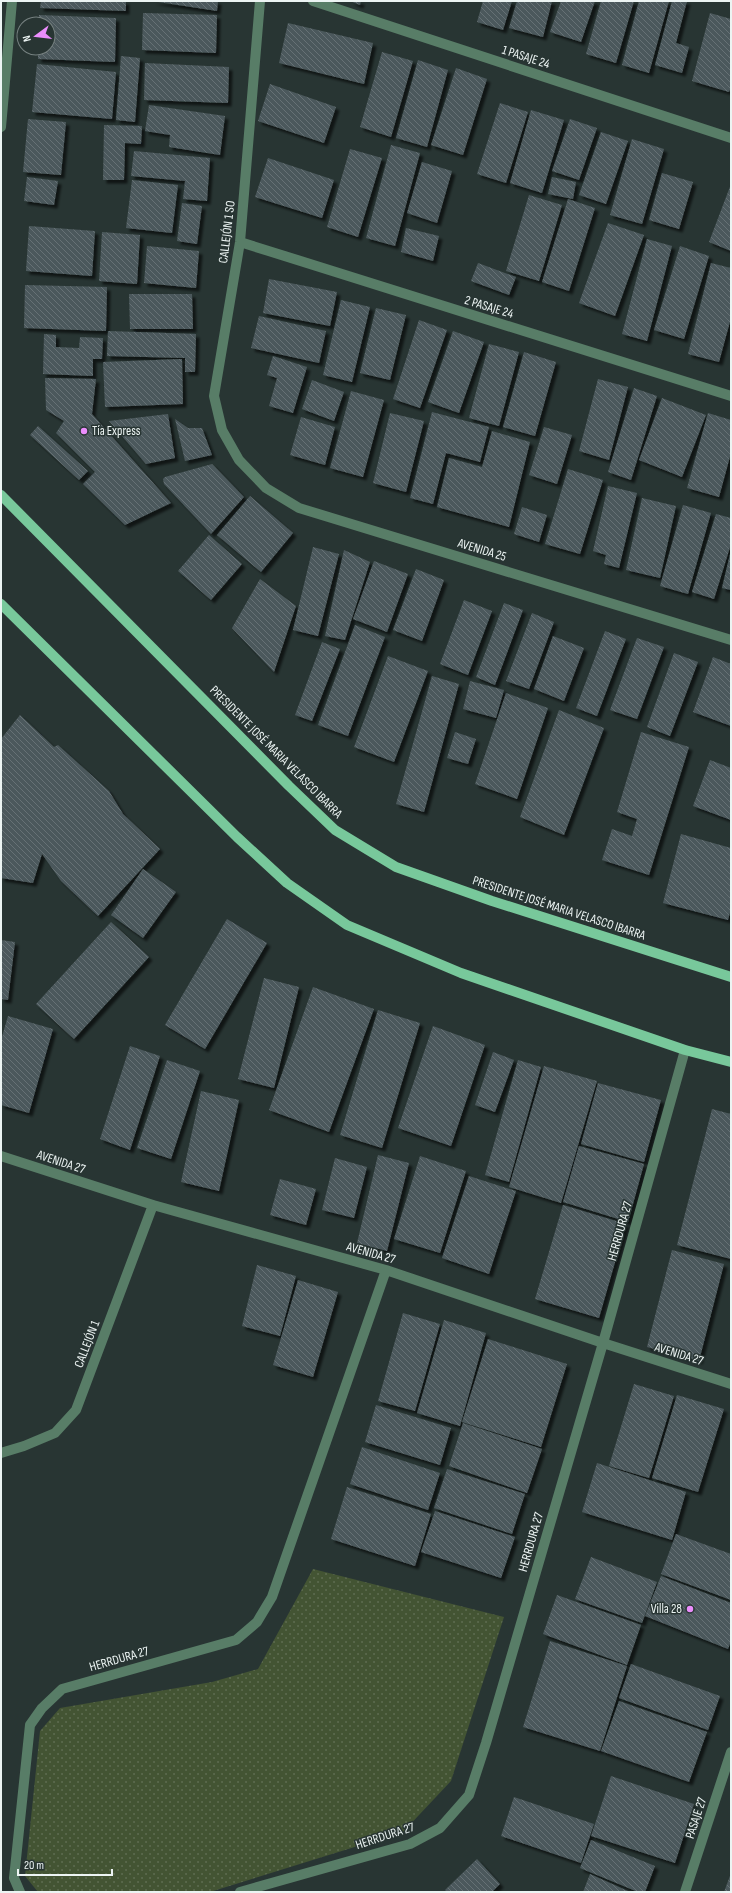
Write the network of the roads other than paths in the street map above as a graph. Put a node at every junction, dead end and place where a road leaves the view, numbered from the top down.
1 (12, 1) edge
2 (260, 1) edge
3 (313, 1) edge
4 (1, 127) edge
5 (731, 138) edge
6 (240, 242) junction
7 (731, 396) edge
8 (240, 460) joint
9 (1, 495) edge
10 (1, 604) edge
11 (731, 640) edge
12 (731, 976) edge
13 (685, 1050) junction
14 (731, 1062) edge
15 (1, 1156) edge
16 (154, 1205) junction
17 (386, 1270) junction
18 (603, 1343) junction
19 (731, 1384) edge
20 (1, 1453) edge
21 (731, 1752) edge
22 (20, 1892) edge
23 (240, 1892) edge
24 (685, 1892) edge

1 - 4 street
2 - 6 street, CALLEJÓN 1 SO
3 - 5 street, 1 PASAJE 24
6 - 7 street, 2 PASAJE 24
6 - 8 street, CALLEJÓN 1 SO
8 - 11 street, AVENIDA 25
9 - 12 main road, PRESIDENTE JOSÉ MARIA VELASCO IBARRA
10 - 13 main road
13 - 14 main road
13 - 18 street, HERRDURA 27
15 - 16 street, AVENIDA 27
16 - 17 street, AVENIDA 27
16 - 20 street, CALLEJÓN 1
17 - 18 street, AVENIDA 27
17 - 22 street, HERRDURA 27
18 - 19 street, AVENIDA 27
18 - 23 street, HERRDURA 27
21 - 24 street, PASAJE 27

